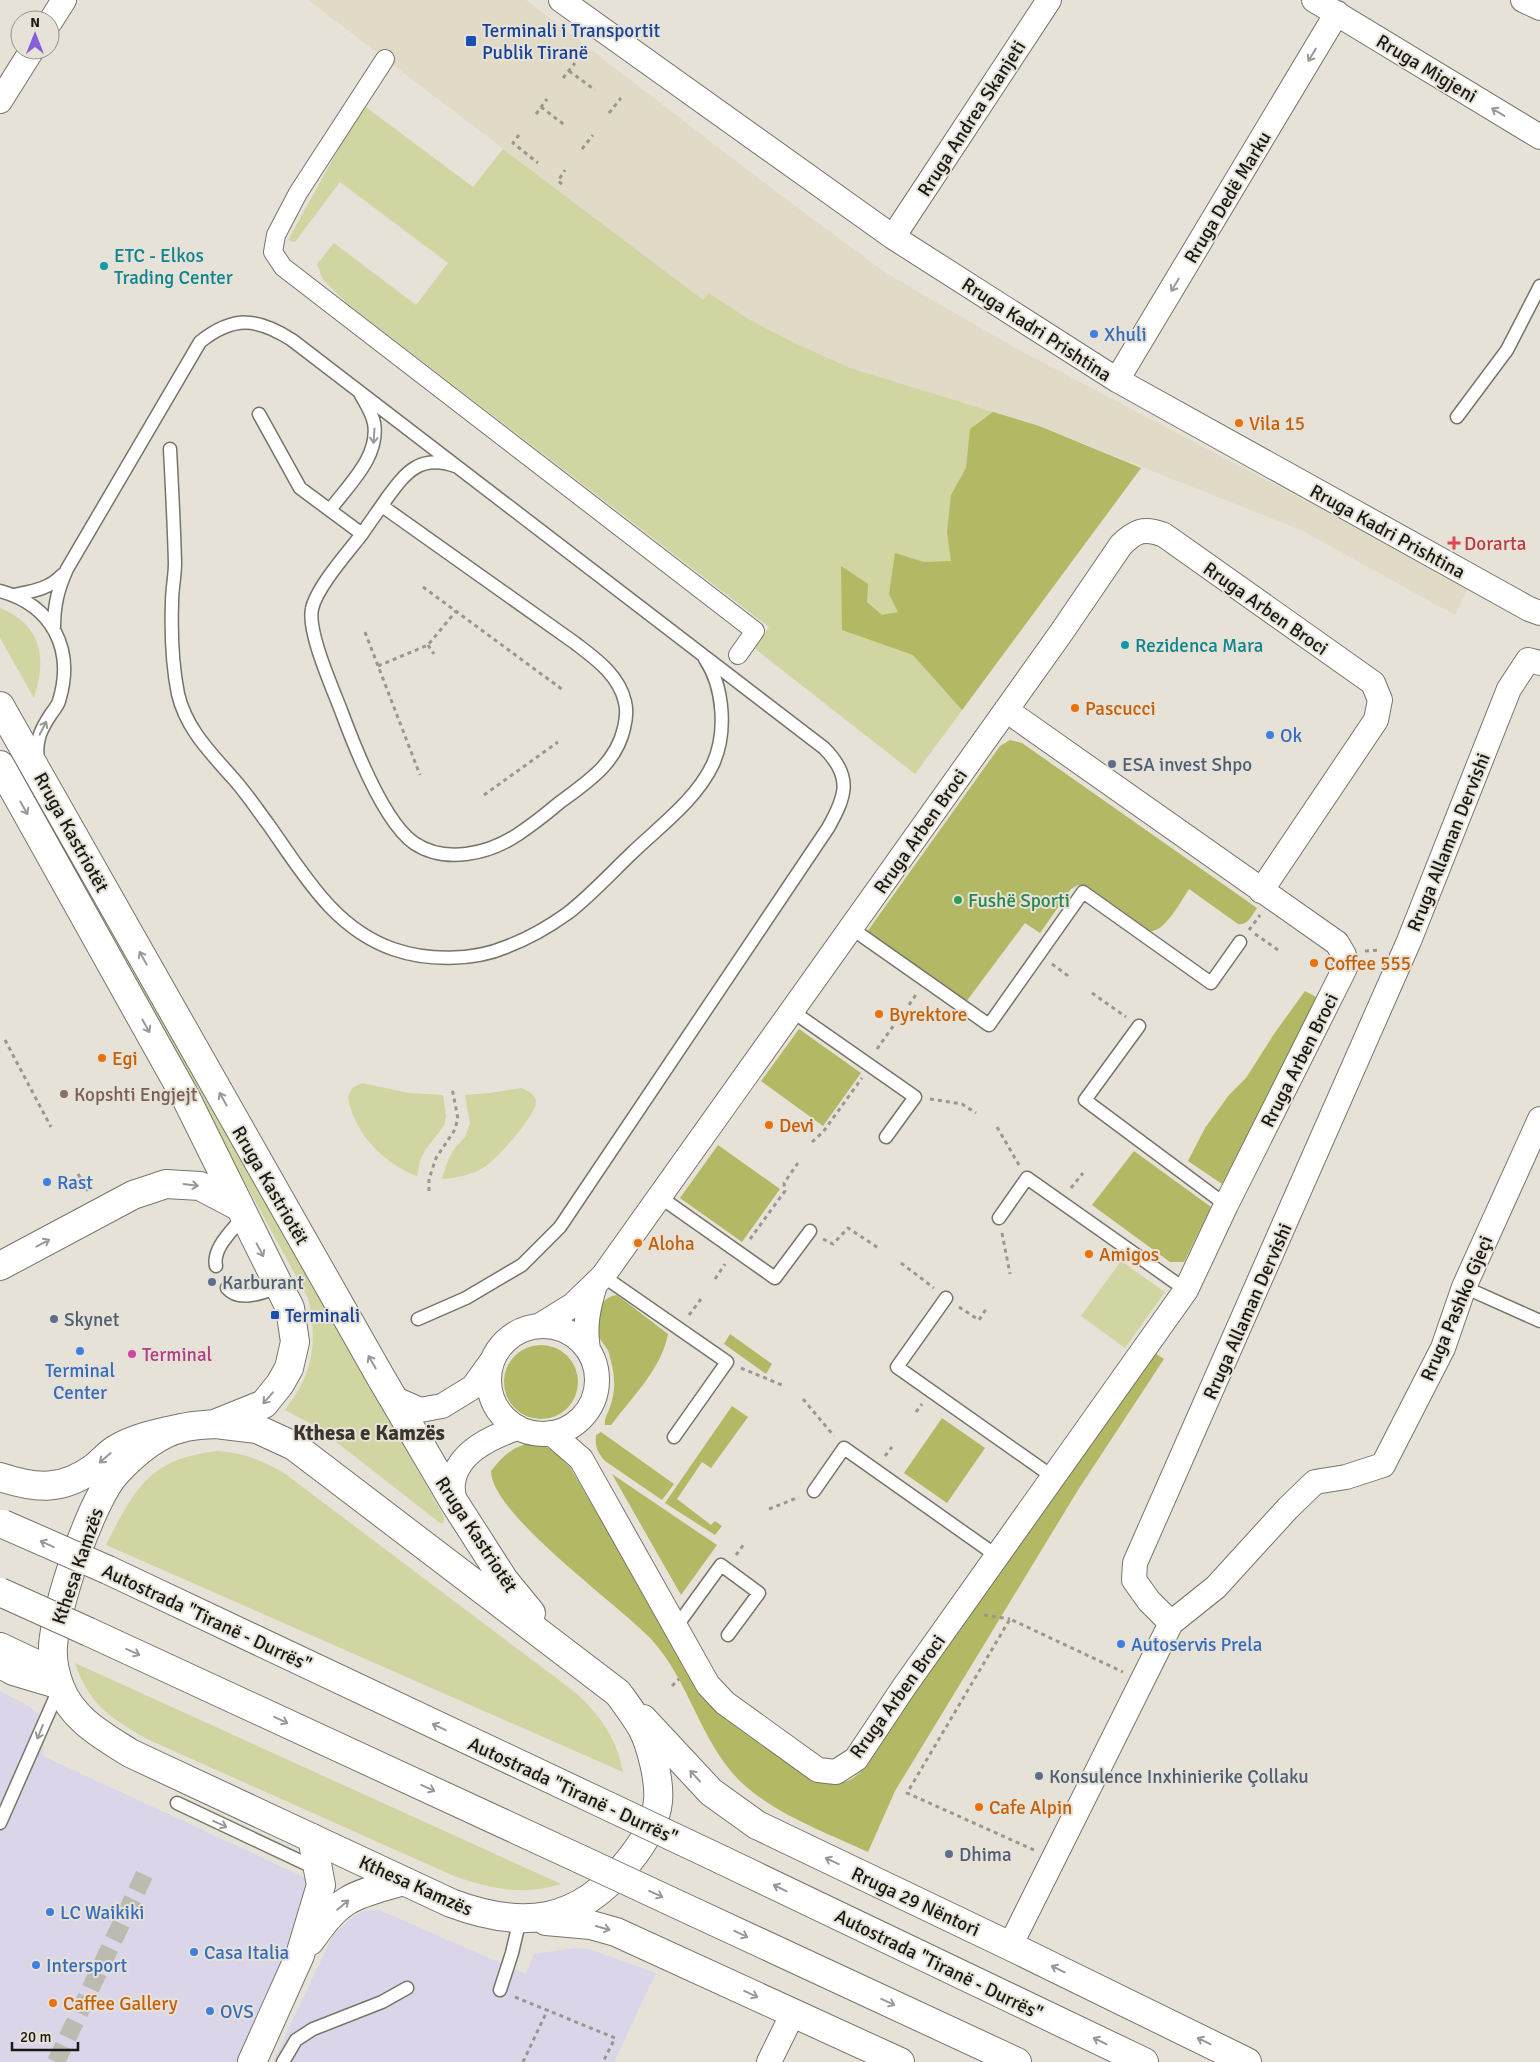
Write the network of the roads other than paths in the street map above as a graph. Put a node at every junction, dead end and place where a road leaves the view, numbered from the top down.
1 (561, 0) edge
2 (1049, 0) edge
3 (1314, 0) edge
4 (1524, 0) edge
5 (1540, 8) edge
6 (1337, 13) junction
7 (385, 59) dead end
8 (25, 60) edge
9 (2, 94) edge
10 (1540, 137) edge
11 (893, 236) junction
12 (1540, 286) edge
13 (1117, 380) junction
14 (358, 391) junction
15 (259, 414) dead end
16 (1457, 416) dead end
17 (170, 448) dead end
18 (462, 469) junction
19 (382, 506) junction
20 (330, 510) junction
21 (362, 534) junction
22 (67, 569) junction
23 (0, 591) edge
24 (14, 595) junction
25 (1540, 613) edge
26 (54, 627) junction
27 (700, 653) junction
28 (738, 655) dead end
29 (1534, 661) edge
30 (0, 706) edge
31 (1006, 710) junction
32 (0, 765) edge
33 (40, 775) junction
34 (1261, 891) junction
35 (851, 928) junction
36 (1240, 942) dead end
37 (792, 1011) junction
38 (1139, 1026) road end
39 (1540, 1119) edge
40 (886, 1137) dead end
41 (660, 1197) junction
42 (1226, 1204) junction
43 (241, 1212) junction
44 (999, 1218) road end
45 (810, 1231) road end
46 (0, 1266) edge
47 (216, 1266) dead end
48 (599, 1280) junction
49 (280, 1287) junction
50 (1464, 1287) junction
51 (226, 1288) dead end
52 (1186, 1290) junction
53 (946, 1298) dead end
54 (418, 1319) dead end
55 (1540, 1321) edge
56 (539, 1326) junction
57 (588, 1349) junction
58 (491, 1362) junction
59 (393, 1398) junction
60 (589, 1408) junction
61 (216, 1424) junction
62 (182, 1428) junction
63 (518, 1428) junction
64 (551, 1433) junction
65 (674, 1437) dead end
66 (581, 1458) junction
67 (0, 1477) edge
68 (1053, 1477) junction
69 (814, 1490) road end
70 (454, 1502) junction
71 (1, 1523) edge
72 (997, 1556) junction
73 (0, 1592) edge
74 (1171, 1623) junction
75 (676, 1627) junction
76 (728, 1635) dead end
77 (0, 1646) edge
78 (562, 1650) junction
79 (0, 1666) edge
80 (57, 1680) junction
81 (618, 1693) junction
82 (177, 1803) dead end
83 (0, 1823) edge
84 (312, 1838) junction
85 (319, 1870) junction
86 (403, 1881) junction
87 (520, 1919) junction
88 (1010, 1946) junction
89 (300, 1955) junction
90 (407, 1988) dead end
91 (500, 1990) road end
92 (793, 2013) junction
93 (252, 2062) edge
94 (283, 2062) edge
95 (769, 2062) edge
96 (900, 2062) edge
97 (1017, 2062) edge
98 (1144, 2062) edge
99 (1248, 2062) edge

1 - 11 street, Rruga Kadri Prishtina
2 - 11 street, Rruga Andrea Skanjeti
3 - 6 street, Rruga Migjeni
4 - 5 street
10 -> 6 street, Rruga Migjeni
6 -> 13 street, Rruga Dedë Marku
7 - 28 street
8 - 9 street
11 - 13 street, Rruga Kadri Prishtina
12 - 16 lane
13 - 25 street, Rruga Kadri Prishtina
14 - 18 lane
14 -> 20 lane
14 - 22 lane
15 - 20 lane
17 - 27 lane
18 - 19 lane
18 - 27 lane
19 - 21 lane
19 - 21 lane
20 - 21 lane
22 - 24 lane
22 - 26 lane
23 - 24 lane
24 - 26 lane
33 -> 26 lane
27 - 54 lane
29 - 74 street, Rruga Allaman Dervishi
30 - 33 main road, Rruga Kastriotët
31 - 34 street
31 - 34 street, Rruga Arben Broci
31 - 35 street, Rruga Arben Broci
32 -> 43 main road, Rruga Kastriotët
59 -> 33 main road, Rruga Kastriotët
34 - 42 street, Rruga Arben Broci
35 - 36 lane
35 - 37 street, Rruga Arben Broci
37 - 40 lane
37 - 41 street, Rruga Arben Broci
38 - 42 lane
39 - 50 street, Rruga Pashko Gjeçi
41 - 45 lane
41 - 48 street, Rruga Arben Broci
42 - 52 street, Rruga Arben Broci
46 -> 43 main road
43 - 47 lane
43 -> 49 main road, Rruga Kastriotët
44 - 52 lane
48 - 56 street, Rruga Arben Broci
48 - 57 street, Rruga Arben Broci
48 - 65 lane
49 - 51 lane
49 -> 61 main road, Rruga Kastriotët
50 - 55 lane
50 - 74 street, Rruga Pashko Gjeçi
52 - 68 street, Rruga Arben Broci
53 - 68 lane
56 - 57 street, Rruga Arben Broci
56 - 58 street, Rruga Arben Broci
57 - 60 street, Rruga Arben Broci
58 - 59 street, Rruga Arben Broci
58 - 63 street
59 - 70 main road, Rruga Kastriotët
60 - 64 street, Rruga Arben Broci
60 - 66 street, Rruga Arben Broci
61 - 62 main road, Kthesa Kamzës
61 - 78 main road, Kthesa Kamzës
62 -> 67 main road
62 - 80 main road, Kthesa Kamzës
63 - 64 street, Rruga Arben Broci
63 - 70 street
64 - 66 street, Rruga Arben Broci
66 - 75 street, Rruga Arben Broci
68 - 72 street, Rruga Arben Broci
69 - 72 lane
70 - 78 main road, Rruga Kastriotët
98 -> 71 main road, Autostrada "Tiranë - Durrës", bridge
72 - 75 street, Rruga Arben Broci
73 -> 97 main road, bridge
74 - 88 street
75 - 76 lane
77 - 80 main road
78 - 81 main road, Kthesa Kamzës
79 - 80 street
80 -> 83 lane
80 - 84 main road, Kthesa Kamzës
81 - 87 main road, Kthesa Kamzës
88 -> 81 main road, Rruga 29 Nëntori
82 -> 85 lane
84 - 85 main road
84 - 86 main road, Kthesa Kamzës
85 - 89 main road
86 - 87 main road, Kthesa Kamzës
89 -> 86 main road
87 - 91 lane
87 -> 92 main road
99 -> 88 main road, Rruga 29 Nëntori
89 - 93 main road
90 - 94 lane
92 - 95 street
92 - 96 main road

